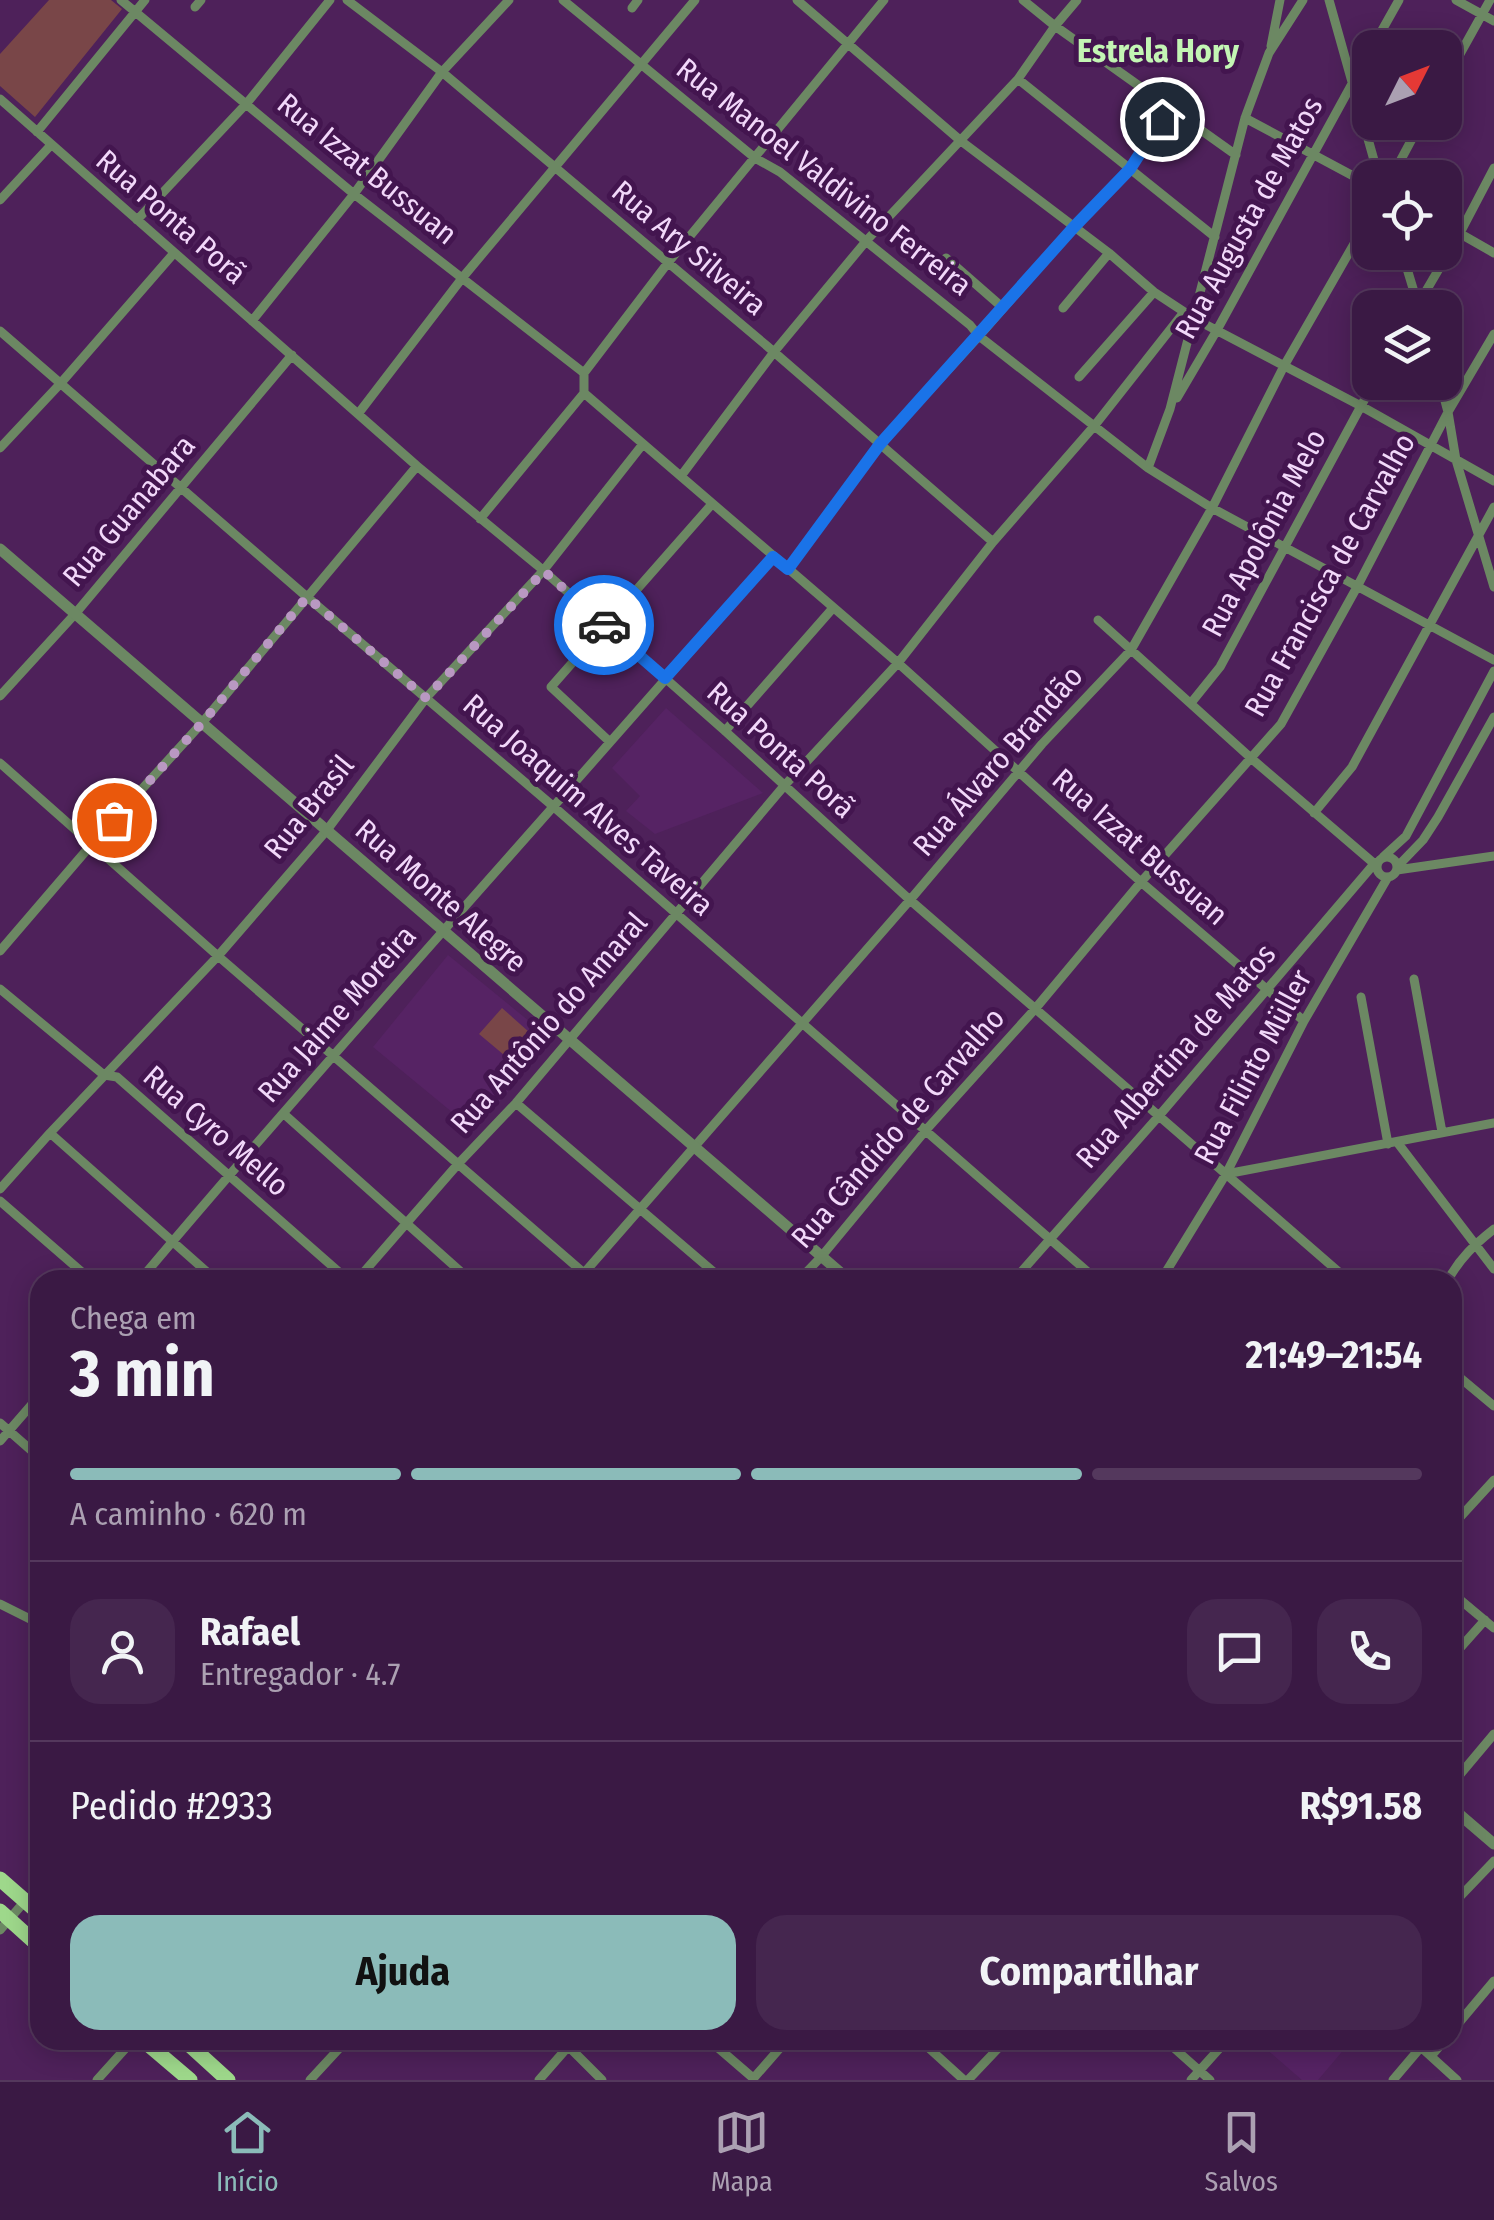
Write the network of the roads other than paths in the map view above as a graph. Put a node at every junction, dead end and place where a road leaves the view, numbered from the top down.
1 (121, 0) edge
2 (145, 0) edge
3 (330, 0) edge
4 (347, 0) edge
5 (509, 0) edge
6 (563, 0) edge
7 (695, 0) edge
8 (798, 0) edge
9 (884, 0) edge
10 (1024, 0) edge
11 (1077, 0) edge
12 (1280, 0) edge
13 (1303, 0) edge
14 (1328, 0) edge
15 (1399, 0) edge
16 (1456, 0) edge
17 (1490, 0) edge
18 (135, 12) junction
19 (1483, 14) junction
20 (1494, 21) edge
21 (1055, 26) junction
22 (1382, 30) edge
23 (847, 43) junction
24 (1462, 50) edge
25 (1270, 54) junction
26 (641, 63) junction
27 (442, 72) junction
28 (1352, 78) edge
29 (1018, 79) junction
30 (1352, 83) edge
31 (0, 99) edge
32 (246, 103) junction
33 (1170, 108) junction
34 (1244, 118) junction
35 (37, 132) junction
36 (961, 141) junction
37 (50, 145) junction
38 (1236, 155) junction
39 (1312, 156) junction
40 (756, 158) junction
41 (555, 168) junction
42 (1494, 168) edge
43 (1130, 169) junction
44 (1352, 176) edge
45 (354, 194) junction
46 (0, 200) edge
47 (136, 220) junction
48 (1074, 227) junction
49 (1462, 229) edge
50 (1462, 234) edge
51 (1215, 237) junction
52 (868, 240) junction
53 (1352, 247) edge
54 (174, 252) junction
55 (1109, 253) junction
56 (1494, 253) edge
57 (946, 258) dead end
58 (667, 264) junction
59 (463, 277) junction
60 (1154, 292) junction
61 (1002, 307) junction
62 (1063, 308) dead end
63 (1184, 312) junction
64 (1195, 319) junction
65 (252, 320) junction
66 (1217, 330) junction
67 (0, 331) edge
68 (1494, 334) edge
69 (979, 336) junction
70 (774, 352) junction
71 (292, 355) junction
72 (1284, 366) junction
73 (584, 374) junction
74 (1080, 376) dead end
75 (60, 384) junction
76 (584, 393) junction
77 (1364, 400) edge
78 (1445, 400) edge
79 (1360, 406) junction
80 (1170, 409) junction
81 (1448, 412) junction
82 (358, 414) junction
83 (1094, 425) junction
84 (643, 444) junction
85 (880, 444) junction
86 (1432, 445) junction
87 (0, 448) edge
88 (1456, 460) junction
89 (417, 466) junction
90 (1148, 468) junction
91 (681, 476) junction
92 (1494, 481) edge
93 (182, 489) junction
94 (712, 504) junction
95 (1494, 506) edge
96 (1212, 508) junction
97 (480, 518) junction
98 (1478, 536) junction
99 (993, 542) junction
100 (1284, 546) junction
101 (0, 549) edge
102 (773, 557) junction
103 (788, 569) junction
104 (544, 571) junction
105 (1358, 587) junction
106 (1494, 587) edge
107 (307, 597) junction
108 (833, 608) junction
109 (75, 614) junction
110 (1098, 620) dead end
111 (1429, 624) junction
112 (605, 626) junction
113 (1132, 650) junction
114 (1494, 660) edge
115 (898, 663) junction
116 (1494, 671) edge
117 (665, 678) junction
118 (0, 696) edge
119 (426, 698) junction
120 (1191, 703) junction
121 (1494, 717) edge
122 (202, 723) junction
123 (725, 731) junction
124 (610, 742) junction
125 (1252, 759) junction
126 (0, 763) edge
127 (1018, 772) junction
128 (784, 786) junction
129 (554, 807) junction
130 (1314, 813) junction
131 (327, 830) junction
132 (92, 844) junction
133 (1494, 856) edge
134 (1378, 863) junction
135 (1394, 871) junction
136 (1141, 882) junction
137 (910, 900) junction
138 (676, 914) junction
139 (442, 932) junction
140 (0, 952) edge
141 (218, 956) junction
142 (1414, 978) dead end
143 (0, 989) edge
144 (1266, 990) junction
145 (1362, 996) dead end
146 (1034, 1009) junction
147 (1304, 1021) junction
148 (802, 1024) junction
149 (569, 1040) junction
150 (335, 1056) junction
151 (104, 1076) junction
152 (516, 1102) junction
153 (284, 1114) junction
154 (1158, 1117) junction
155 (1494, 1122) edge
156 (926, 1130) junction
157 (1442, 1132) junction
158 (50, 1133) junction
159 (1392, 1143) junction
160 (694, 1146) junction
161 (458, 1164) junction
162 (1226, 1174) junction
163 (228, 1175) junction
164 (0, 1190) edge
165 (0, 1202) edge
166 (640, 1207) junction
167 (406, 1223) junction
168 (1494, 1228) edge
169 (1050, 1238) junction
170 (173, 1241) junction
171 (1475, 1244) junction
172 (821, 1257) junction
173 (1494, 1269) edge
174 (79, 1270) edge
175 (148, 1270) edge
176 (205, 1270) edge
177 (337, 1270) edge
178 (365, 1270) edge
179 (459, 1270) edge
180 (576, 1270) edge
181 (591, 1270) edge
182 (711, 1270) edge
183 (809, 1270) edge
184 (837, 1270) edge
185 (1023, 1270) edge
186 (1086, 1270) edge
187 (1167, 1270) edge
188 (1336, 1270) edge
189 (1453, 1270) edge
190 (1462, 1379) edge
191 (1494, 1406) edge
192 (30, 1407) edge
193 (0, 1423) edge
194 (9, 1431) junction
195 (0, 1441) edge
196 (30, 1449) edge
197 (1494, 1480) edge
198 (1462, 1515) edge
199 (1462, 1600) edge
200 (0, 1604) edge
201 (30, 1619) edge
202 (1485, 1620) junction
203 (1494, 1628) edge
204 (1462, 1646) edge
205 (1494, 1734) edge
206 (1462, 1772) edge
207 (1462, 1817) edge
208 (1494, 1844) edge
209 (1494, 1860) edge
210 (0, 1879) edge
211 (1462, 1894) edge
212 (25, 1902) junction
213 (30, 1906) edge
214 (3, 1920) edge
215 (30, 1940) edge
216 (1494, 1981) edge
217 (1462, 2019) edge
218 (124, 2050) edge
219 (155, 2050) edge
220 (195, 2050) edge
221 (338, 2050) edge
222 (562, 2050) edge
223 (575, 2050) edge
224 (720, 2050) edge
225 (779, 2050) edge
226 (932, 2050) edge
227 (996, 2050) edge
228 (1176, 2050) edge
229 (1218, 2050) edge
230 (1413, 2050) edge
231 (1424, 2050) edge
232 (1437, 2050) edge
233 (1432, 2056) junction
234 (1199, 2071) junction
235 (753, 2079) edge
236 (97, 2080) edge
237 (190, 2080) edge
238 (228, 2080) edge
239 (310, 2080) edge
240 (539, 2080) edge
241 (602, 2080) edge
242 (966, 2080) edge
243 (1191, 2080) edge
244 (1210, 2080) edge
245 (1393, 2080) edge
246 (1456, 2080) edge

1 - 18 street, Rua Izzat Bussuan
2 - 18 street
3 - 32 street
4 - 27 street, Rua Ary Silveira
5 - 27 street
6 - 26 street, Rua Manoel Valdivino Ferreira
7 - 26 street
8 - 23 street
9 - 23 street
10 - 21 street
11 - 21 street
12 - 25 street
13 - 25 street
14 - 28 street
15 - 22 street, Rua Augusta de Matos
16 - 19 street
17 - 19 street
18 - 32 street, Rua Izzat Bussuan
18 - 35 street
19 - 20 street
19 - 24 street
21 - 29 street
21 - 33 street
23 - 36 street
23 - 40 street
25 - 34 street
26 - 40 street, Rua Manoel Valdivino Ferreira
26 - 41 street
27 - 41 street, Rua Ary Silveira
27 - 45 street
29 - 36 street
29 - 43 street
30 - 39 street, Rua Augusta de Matos
31 - 35 street, Rua Ponta Porã
32 - 45 street, Rua Izzat Bussuan
32 - 47 street
33 - 38 street
33 - 43 street
34 - 38 street
34 - 39 street
35 - 37 street, Rua Ponta Porã
36 - 48 street
36 - 52 street
37 - 46 street
37 - 47 street, Rua Ponta Porã
38 - 51 street
39 - 44 street
39 - 66 street, Rua Augusta de Matos
40 - 52 street, Rua Manoel Valdivino Ferreira
40 - 58 street
41 - 58 street, Rua Ary Silveira
41 - 59 street
42 - 49 street
43 - 48 street
43 - 51 street
45 - 59 street, Rua Izzat Bussuan
45 - 65 street
47 - 54 street, Rua Ponta Porã
48 - 55 street
48 - 61 street
50 - 56 street
51 - 64 street
52 - 69 street, Rua Manoel Valdivino Ferreira
52 - 70 street
53 - 72 street, Rua Álvaro Brandão
54 - 65 street, Rua Ponta Porã
54 - 75 street
55 - 60 street
55 - 62 street
57 - 61 street
58 - 70 street, Rua Ary Silveira
58 - 73 street
59 - 73 street, Rua Izzat Bussuan
59 - 82 street
60 - 63 street
60 - 74 street
61 - 69 street
63 - 64 street
63 - 83 street, Rua Antônio do Amaral
64 - 66 street
64 - 80 street
65 - 71 street, Rua Ponta Porã
66 - 72 street
66 - 80 street, Rua Augusta de Matos
67 - 75 street, Rua Joaquim Alves Taveira
68 - 81 street, Rua Francisca de Carvalho
69 - 83 street, Rua Manoel Valdivino Ferreira
69 - 85 street
70 - 85 street, Rua Ary Silveira
70 - 91 street
71 - 82 street, Rua Ponta Porã
71 - 93 street, Rua Guanabara
72 - 79 street
72 - 96 street, Rua Álvaro Brandão
73 - 76 street
75 - 87 street
75 - 93 street, Rua Joaquim Alves Taveira
76 - 84 street, Rua Izzat Bussuan
76 - 97 street
77 - 79 street, Rua Apolônia Melo
78 - 81 street
79 - 86 street
79 - 100 street, Rua Apolônia Melo
80 - 90 street
81 - 86 street, Rua Francisca de Carvalho
81 - 88 street
82 - 89 street, Rua Ponta Porã
83 - 90 street, Rua Manoel Valdivino Ferreira
83 - 99 street, Rua Antônio do Amaral
84 - 91 street, Rua Izzat Bussuan
84 - 104 street, Rua Brasil
85 - 99 street, Rua Ary Silveira
85 - 103 street
86 - 88 street
86 - 105 street, Rua Francisca de Carvalho
88 - 92 street
88 - 98 street
89 - 97 street, Rua Ponta Porã
89 - 107 street
90 - 96 street, Rua Manoel Valdivino Ferreira
91 - 94 street, Rua Izzat Bussuan
93 - 107 street, Rua Joaquim Alves Taveira
93 - 109 street, Rua Guanabara
94 - 102 street, Rua Izzat Bussuan
94 - 112 street
95 - 98 street
96 - 100 street, Rua Manoel Valdivino Ferreira
96 - 113 street, Rua Álvaro Brandão
97 - 104 street, Rua Ponta Porã
98 - 106 street
98 - 111 street
99 - 115 street, Rua Antônio do Amaral
100 - 105 street, Rua Manoel Valdivino Ferreira
100 - 120 street, Rua Apolônia Melo
101 - 109 street, Rua Monte Alegre
102 - 103 street, Rua Izzat Bussuan
102 - 117 street, Rua Jaime Moreira
103 - 108 street, Rua Izzat Bussuan
104 - 112 street, Rua Ponta Porã
104 - 119 street, Rua Brasil
105 - 111 street, Rua Manoel Valdivino Ferreira
105 - 125 street, Rua Francisca de Carvalho
107 - 119 street, Rua Joaquim Alves Taveira
107 - 122 street
108 - 115 street, Rua Izzat Bussuan
108 - 123 street
109 - 118 street, Rua Guanabara
109 - 122 street, Rua Monte Alegre
110 - 113 street
111 - 114 street, Rua Manoel Valdivino Ferreira
111 - 130 street
112 - 117 street, Rua Ponta Porã
112 - 124 street
113 - 120 street
113 - 127 street, Rua Álvaro Brandão
115 - 127 street, Rua Izzat Bussuan
115 - 128 street, Rua Antônio do Amaral
116 - 134 street, Rua Albertina de Matos
117 - 123 street, Rua Ponta Porã
117 - 124 street, Rua Jaime Moreira
119 - 129 street, Rua Joaquim Alves Taveira
119 - 131 street, Rua Brasil
120 - 125 street
121 - 135 street, Rua Filinto Müller
122 - 131 street, Rua Monte Alegre
122 - 132 street
123 - 128 street, Rua Ponta Porã
124 - 129 street, Rua Jaime Moreira
125 - 130 street
125 - 136 street, Rua Francisca de Carvalho
126 - 132 street
127 - 136 street, Rua Izzat Bussuan
127 - 137 street, Rua Álvaro Brandão
128 - 137 street, Rua Ponta Porã
128 - 138 street, Rua Antônio do Amaral
129 - 138 street, Rua Joaquim Alves Taveira
129 - 139 street, Rua Jaime Moreira
130 - 134 street
131 - 139 street, Rua Monte Alegre
131 - 141 street, Rua Brasil
132 - 140 street
132 - 141 street
133 - 135 street
134 - 135 street
134 - 135 street
134 - 144 street, Rua Albertina de Matos
135 - 147 street, Rua Filinto Müller
136 - 144 street, Rua Izzat Bussuan
136 - 146 street, Rua Francisca de Carvalho
137 - 146 street, Rua Ponta Porã
137 - 148 street, Rua Álvaro Brandão
138 - 148 street, Rua Joaquim Alves Taveira
138 - 149 street, Rua Antônio do Amaral
139 - 149 street, Rua Monte Alegre
139 - 150 street, Rua Jaime Moreira
141 - 150 street
141 - 151 street, Rua Brasil
142 - 157 street
143 - 151 street, Rua Cyro Mello
144 - 147 street, Rua Izzat Bussuan
144 - 154 street, Rua Albertina de Matos
145 - 159 street
146 - 154 street, Rua Ponta Porã
146 - 156 street, Rua Cândido de Carvalho
147 - 162 street, Rua Filinto Müller
148 - 156 street, Rua Joaquim Alves Taveira
148 - 160 street, Rua Álvaro Brandão
149 - 152 street, Rua Antônio do Amaral
149 - 160 street, Rua Monte Alegre
150 - 153 street, Rua Jaime Moreira
150 - 161 street
151 - 158 street, Rua Brasil
151 - 163 street, Rua Cyro Mello
152 - 161 street, Rua Antônio do Amaral
152 - 166 street
153 - 163 street, Rua Jaime Moreira
153 - 167 street
154 - 162 street, Rua Ponta Porã
154 - 169 street, Rua Albertina de Matos
155 - 157 street
156 - 169 street, Rua Joaquim Alves Taveira
156 - 172 street, Rua Cândido de Carvalho
157 - 159 street
158 - 164 street, Rua Brasil
158 - 170 street
159 - 162 street
159 - 171 street
160 - 166 street, Rua Álvaro Brandão
160 - 172 street, Rua Monte Alegre
161 - 167 street, Rua Antônio do Amaral
161 - 180 street
162 - 187 street, Rua Filinto Müller
162 - 188 street, Rua Ponta Porã
163 - 170 street, Rua Jaime Moreira
163 - 177 street, Rua Cyro Mello
165 - 174 street
166 - 181 street, Rua Álvaro Brandão
166 - 182 street
167 - 178 street, Rua Antônio do Amaral
167 - 179 street
168 - 171 street
169 - 185 street, Rua Albertina de Matos
169 - 186 street, Rua Joaquim Alves Taveira
170 - 175 street, Rua Jaime Moreira
170 - 176 street
171 - 173 street
171 - 189 street
172 - 183 street, Rua Cândido de Carvalho
172 - 184 street, Rua Monte Alegre
190 - 191 street
192 - 194 street
193 - 194 street
194 - 195 street
194 - 196 street
197 - 198 street
199 - 202 street
200 - 201 street
202 - 203 street
202 - 204 street
205 - 206 street
207 - 208 street
209 - 211 street
210 - 212 main road
212 - 213 main road
212 - 214 street
214 - 215 main road
216 - 217 street
218 - 236 street
219 - 237 main road
220 - 238 main road
221 - 239 street
222 - 240 street
223 - 241 street
224 - 235 street
225 - 235 street
226 - 242 street
227 - 242 street
228 - 234 street
229 - 234 street
230 - 245 street
231 - 233 street
232 - 233 street
233 - 246 street
234 - 243 street
234 - 244 street

